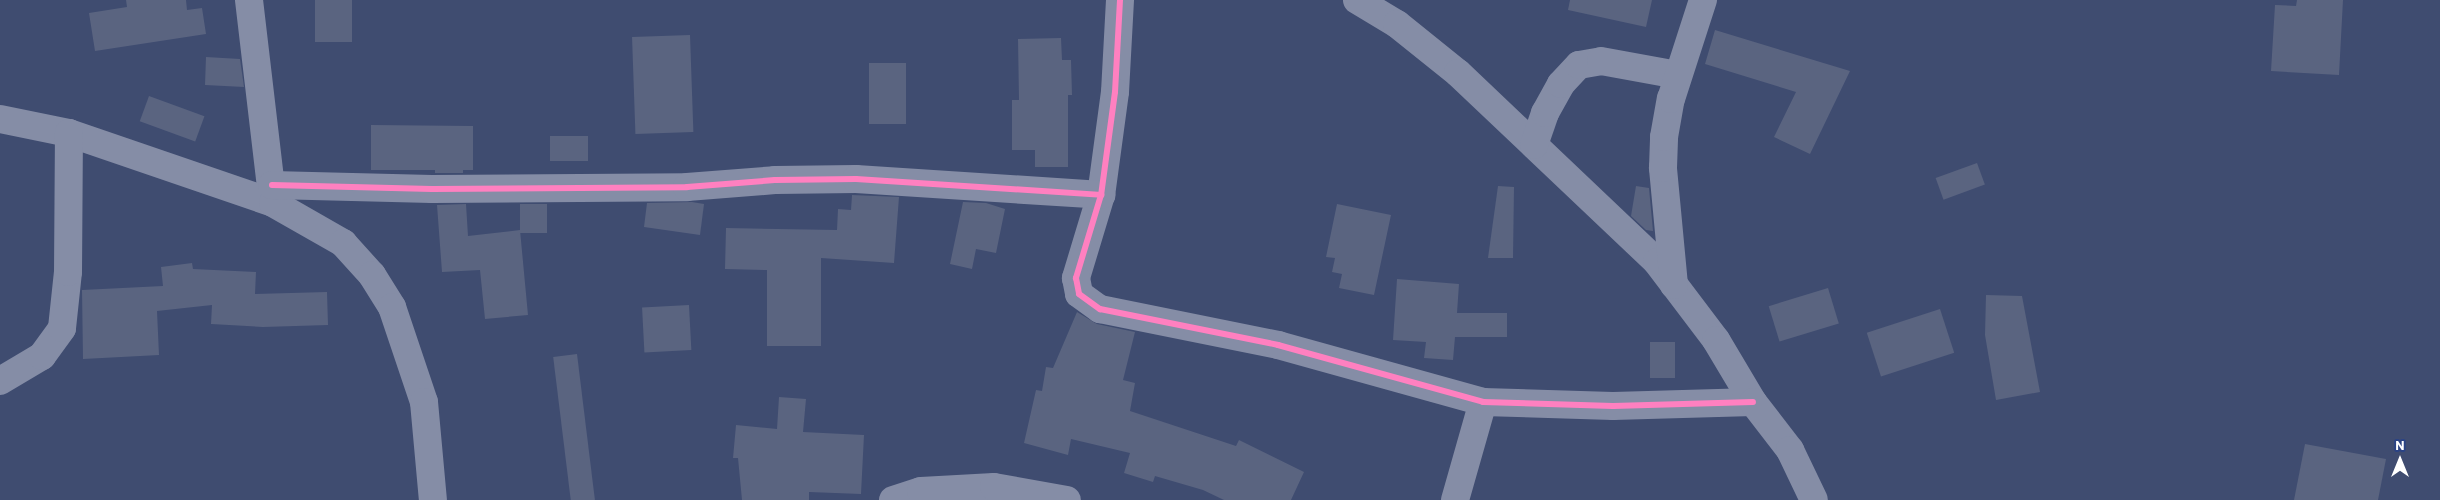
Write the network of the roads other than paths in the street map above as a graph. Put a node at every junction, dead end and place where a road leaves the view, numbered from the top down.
1 (249, 0) edge
2 (1120, 0) edge
3 (1357, 0) edge
4 (1703, 0) edge
5 (1678, 75) junction
6 (0, 119) edge
7 (69, 133) junction
8 (1534, 145) junction
9 (273, 194) junction
10 (1101, 195) junction
11 (1674, 286) junction
12 (0, 381) edge
13 (1483, 402) junction
14 (1753, 402) junction
15 (433, 500) edge
16 (893, 500) edge
17 (1067, 500) edge
18 (1455, 500) edge
19 (1814, 500) edge

1 - 9 street
2 - 10 street
3 - 8 street
4 - 5 street
5 - 8 street
5 - 11 street
6 - 7 street
7 - 9 street
7 - 12 street
8 - 11 street
9 - 10 street
9 - 15 street
10 - 13 street
11 - 14 street
13 - 14 street
13 - 18 street
14 - 19 street
16 - 17 street

